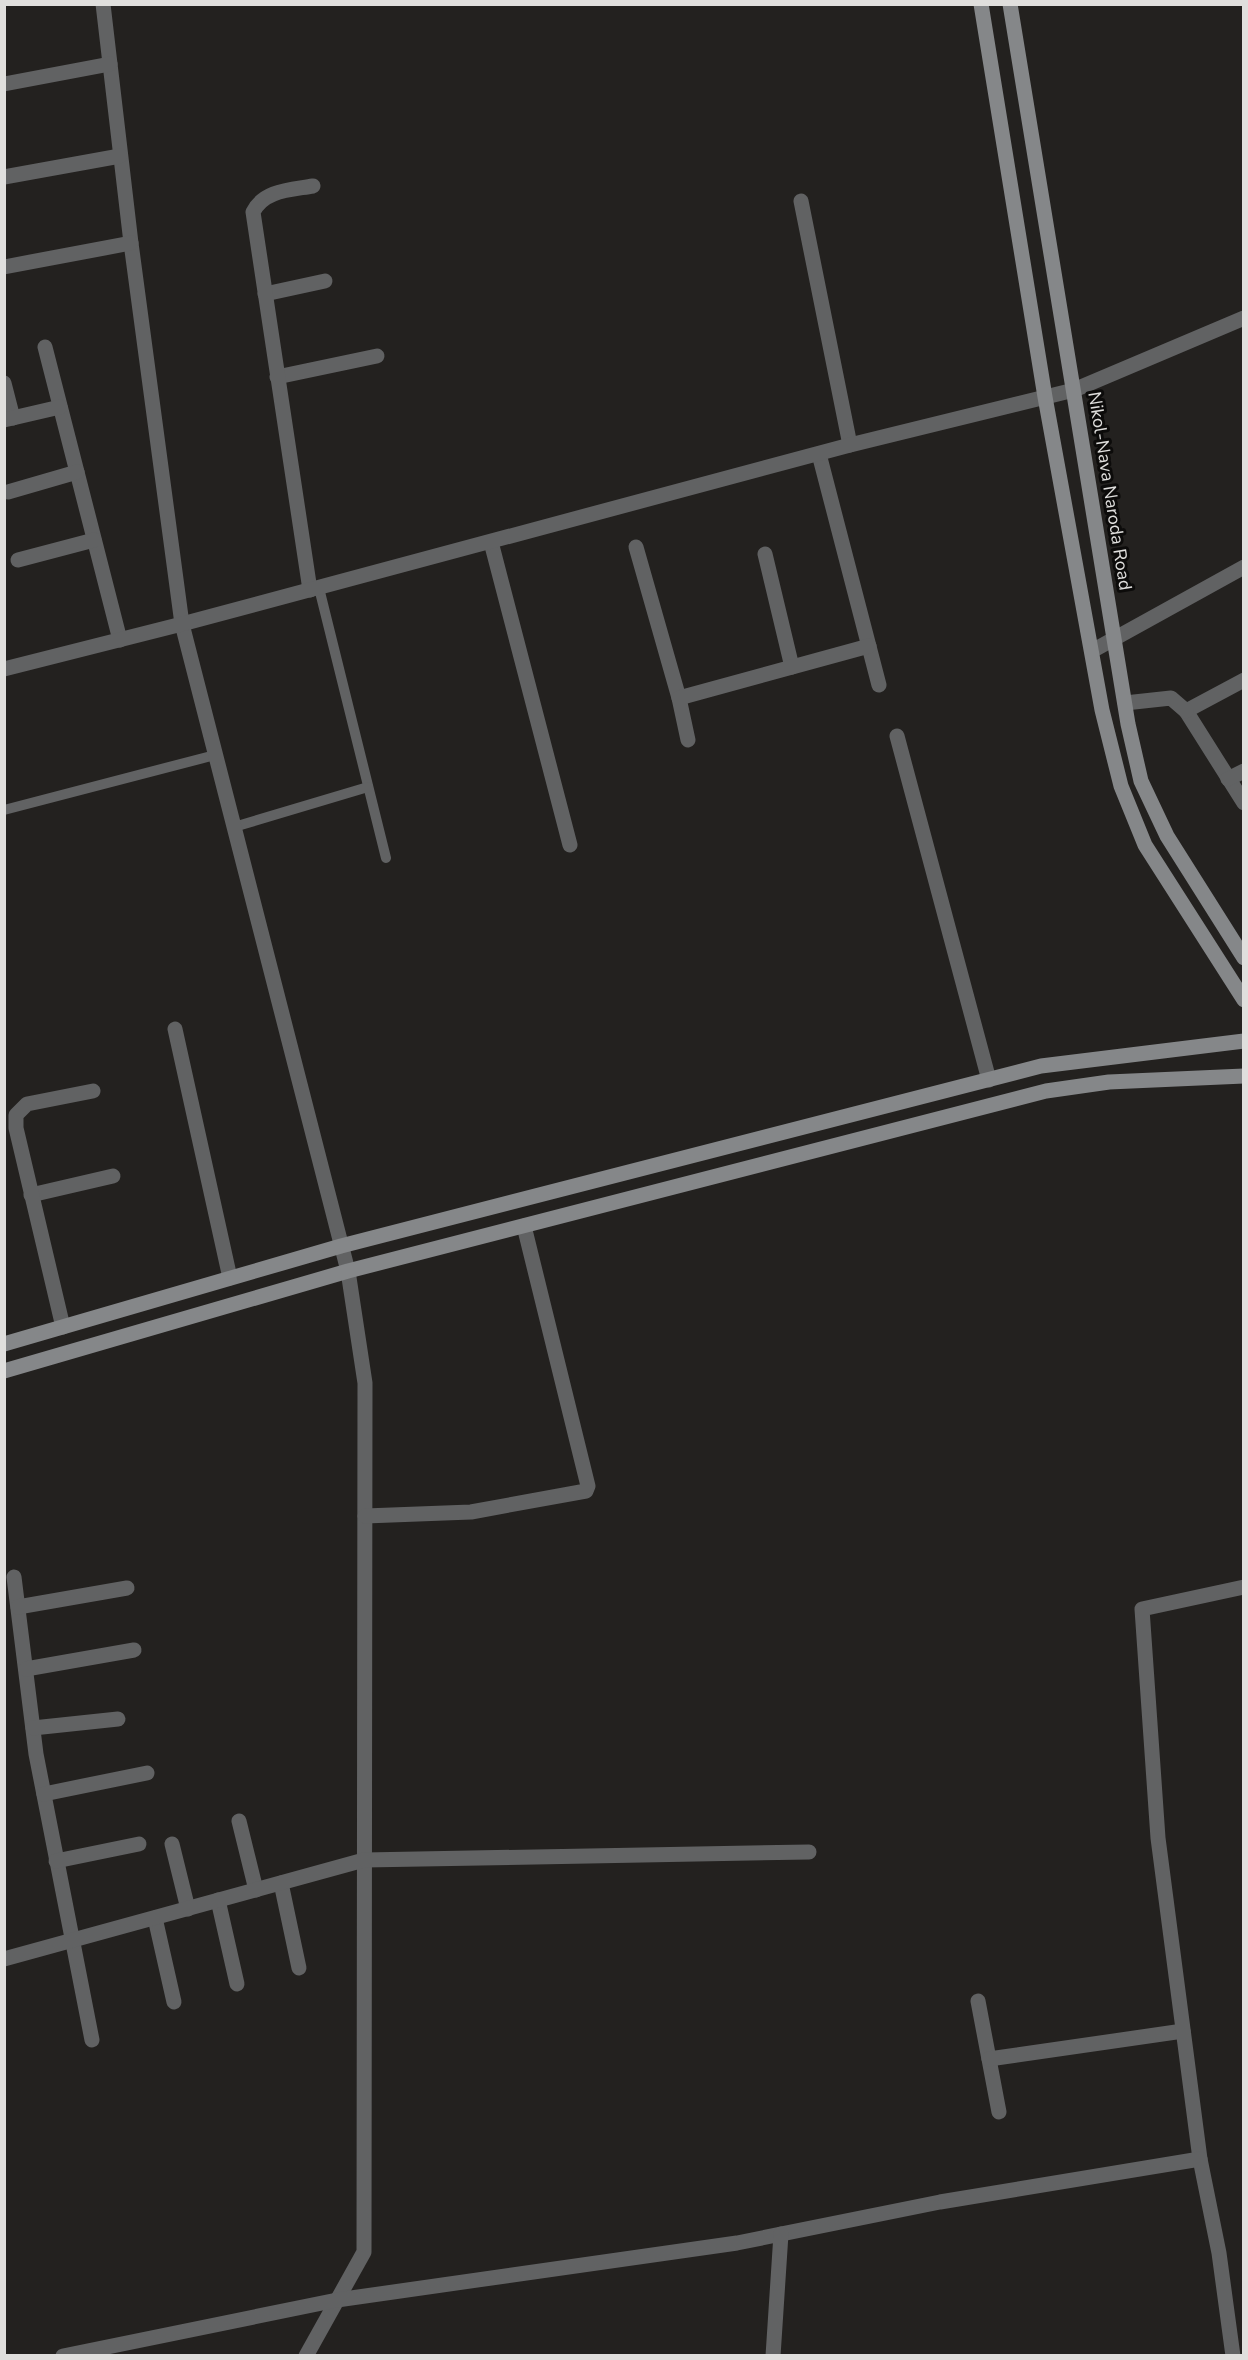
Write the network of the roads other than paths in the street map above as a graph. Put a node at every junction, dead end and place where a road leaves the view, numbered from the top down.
1 (103, 4) edge
2 (981, 4) edge
3 (1010, 4) edge
4 (110, 64) junction
5 (4, 84) edge
6 (120, 156) junction
7 (4, 177) edge
8 (313, 186) dead end
9 (801, 201) dead end
10 (131, 243) junction
11 (4, 267) edge
12 (325, 281) dead end
13 (265, 294) junction
14 (1244, 318) edge
15 (45, 347) dead end
16 (377, 356) dead end
17 (277, 377) junction
18 (4, 383) edge
19 (1074, 390) junction
20 (1046, 397) junction
21 (60, 407) junction
22 (9, 419) edge
23 (850, 445) junction
24 (819, 454) junction
25 (77, 472) junction
26 (8, 492) dead end
27 (94, 540) junction
28 (491, 542) junction
29 (636, 548) dead end
30 (765, 554) dead end
31 (18, 560) dead end
32 (1244, 567) edge
33 (314, 589) junction
34 (182, 624) junction
35 (1115, 639) junction
36 (120, 640) junction
37 (869, 646) junction
38 (1092, 651) junction
39 (792, 667) junction
40 (4, 669) edge
41 (1244, 680) edge
42 (879, 685) dead end
43 (679, 698) junction
44 (1125, 703) junction
45 (1186, 711) junction
46 (897, 736) dead end
47 (688, 740) dead end
48 (215, 755) junction
49 (1244, 771) edge
50 (1228, 779) junction
51 (368, 787) junction
52 (1244, 803) edge
53 (4, 810) edge
54 (234, 827) junction
55 (570, 845) dead end
56 (386, 858) dead end
57 (1244, 958) edge
58 (1244, 1000) edge
59 (175, 1029) dead end
60 (1244, 1041) edge
61 (1244, 1076) edge
62 (989, 1080) junction
63 (93, 1091) dead end
64 (113, 1176) dead end
65 (31, 1195) junction
66 (524, 1226) junction
67 (341, 1246) junction
68 (348, 1271) junction
69 (230, 1278) junction
70 (63, 1327) junction
71 (4, 1344) edge
72 (4, 1371) edge
73 (365, 1516) junction
74 (14, 1577) dead end
75 (1244, 1587) edge
76 (127, 1588) dead end
77 (18, 1607) junction
78 (134, 1650) dead end
79 (26, 1669) junction
80 (118, 1719) dead end
81 (33, 1728) junction
82 (147, 1773) dead end
83 (44, 1794) junction
84 (238, 1821) dead end
85 (139, 1844) dead end
86 (172, 1844) dead end
87 (809, 1852) dead end
88 (364, 1860) junction
89 (56, 1861) junction
90 (281, 1883) junction
91 (256, 1890) junction
92 (218, 1900) junction
93 (188, 1909) junction
94 (155, 1918) junction
95 (71, 1941) junction
96 (4, 1959) edge
97 (299, 1968) dead end
98 (237, 1984) dead end
99 (978, 2001) dead end
100 (174, 2002) dead end
101 (1183, 2031) junction
102 (92, 2040) dead end
103 (989, 2059) junction
104 (999, 2112) dead end
105 (1200, 2159) junction
106 (782, 2234) junction
107 (337, 2300) junction
108 (63, 2355) edge
109 (306, 2355) edge
110 (773, 2355) edge
111 (1233, 2355) edge

1 - 4 street
2 - 20 street
3 - 19 street, Nikol-Nava Naroda Road
4 - 5 street
4 - 6 street
6 - 7 street
6 - 10 street
8 - 13 street
9 - 23 street
10 - 11 street
10 - 34 street
12 - 13 street
13 - 17 street
14 - 19 street
15 - 21 street
16 - 17 street
17 - 33 street
18 - 22 street
19 - 20 street
19 - 35 street, Nikol-Nava Naroda Road
20 - 23 street
20 - 38 street
21 - 22 street
21 - 25 street
23 - 24 street
24 - 28 street
24 - 37 street
25 - 26 street
25 - 27 street
27 - 31 street
27 - 36 street
28 - 33 street
28 - 55 street
29 - 43 street
30 - 39 street
32 - 35 street
33 - 34 street
33 - 51 lane
34 - 36 street
34 - 48 street
35 - 38 street
35 - 44 street, Nikol-Nava Naroda Road
36 - 40 street
37 - 39 street
37 - 42 street
38 - 58 street
39 - 43 street
41 - 45 street
43 - 47 street
44 - 45 street
44 - 57 street, Nikol-Nava Naroda Road
45 - 50 street
46 - 62 street
48 - 53 lane
48 - 54 street
49 - 50 street
50 - 52 street
51 - 54 lane
51 - 56 lane
54 - 67 street
59 - 69 street
60 - 62 street
61 - 66 street
62 - 67 street
63 - 65 street
64 - 65 street
65 - 70 street
66 - 68 street
66 - 73 street
67 - 68 street
67 - 69 street
68 - 72 street
68 - 73 street
69 - 70 street
70 - 71 street
73 - 88 street
74 - 77 street
75 - 101 street
76 - 77 street
77 - 79 street
78 - 79 street
79 - 81 street
80 - 81 street
81 - 83 street
82 - 83 street
83 - 89 street
84 - 91 street
85 - 89 street
86 - 93 street
87 - 88 street
88 - 90 street
88 - 107 street
89 - 95 street
90 - 91 street
90 - 97 street
91 - 92 street
92 - 93 street
92 - 98 street
93 - 94 street
94 - 95 street
94 - 100 street
95 - 96 street
95 - 102 street
99 - 103 street
101 - 103 street
101 - 105 street
103 - 104 street
105 - 106 street
105 - 111 street
106 - 107 street
106 - 110 street
107 - 108 street
107 - 109 street

